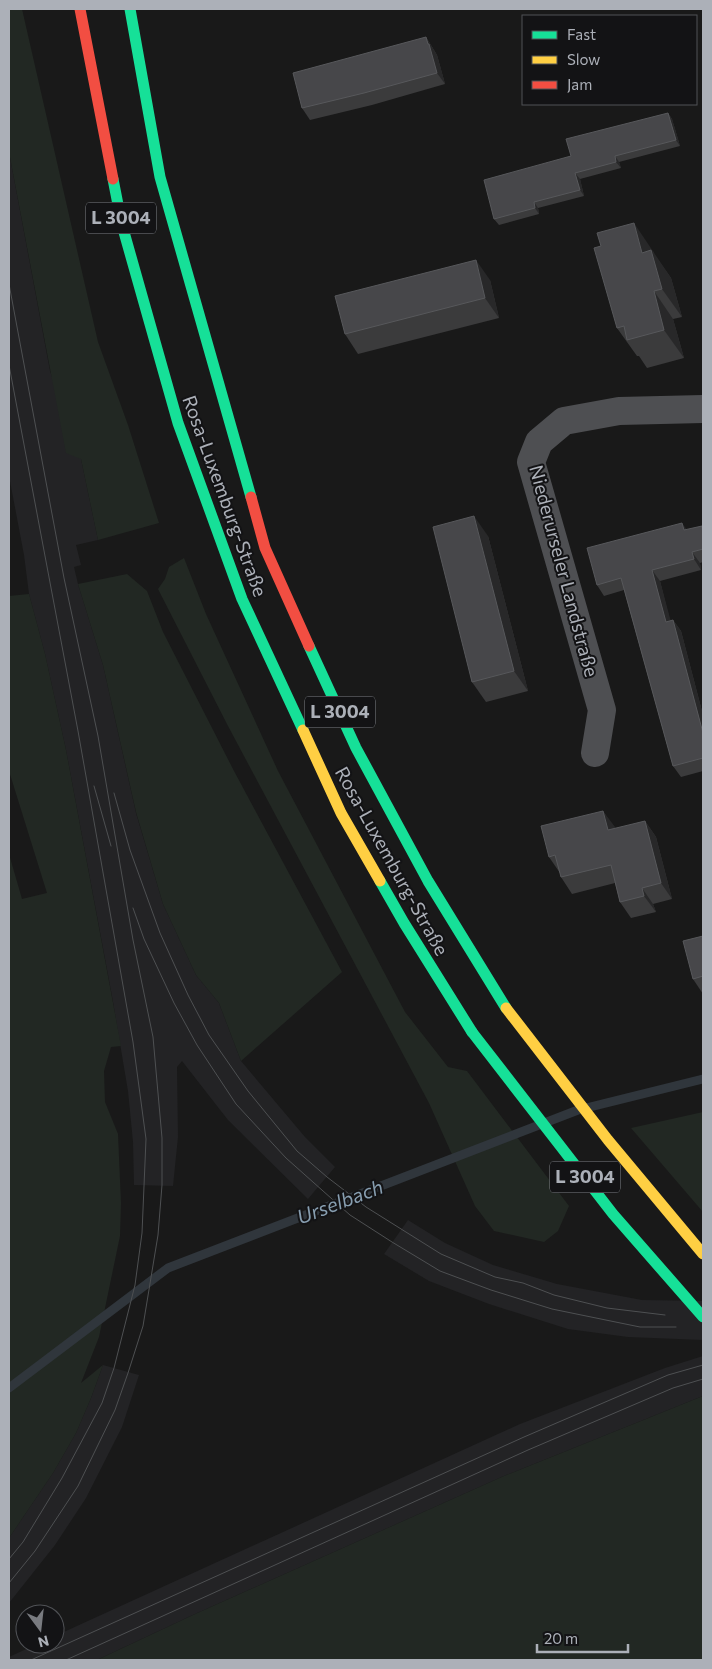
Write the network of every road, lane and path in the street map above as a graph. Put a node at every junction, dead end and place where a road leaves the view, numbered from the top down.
1 (80, 9) edge
2 (130, 9) edge
3 (703, 409) edge
4 (595, 753) dead end
5 (703, 1254) edge
6 (703, 1317) edge

1 - 6 highway, Rosa-Luxemburg-Straße / L 3004, bridge
2 - 5 highway, Rosa-Luxemburg-Straße / L 3004
3 - 4 street, Niederurseler Landstraße

